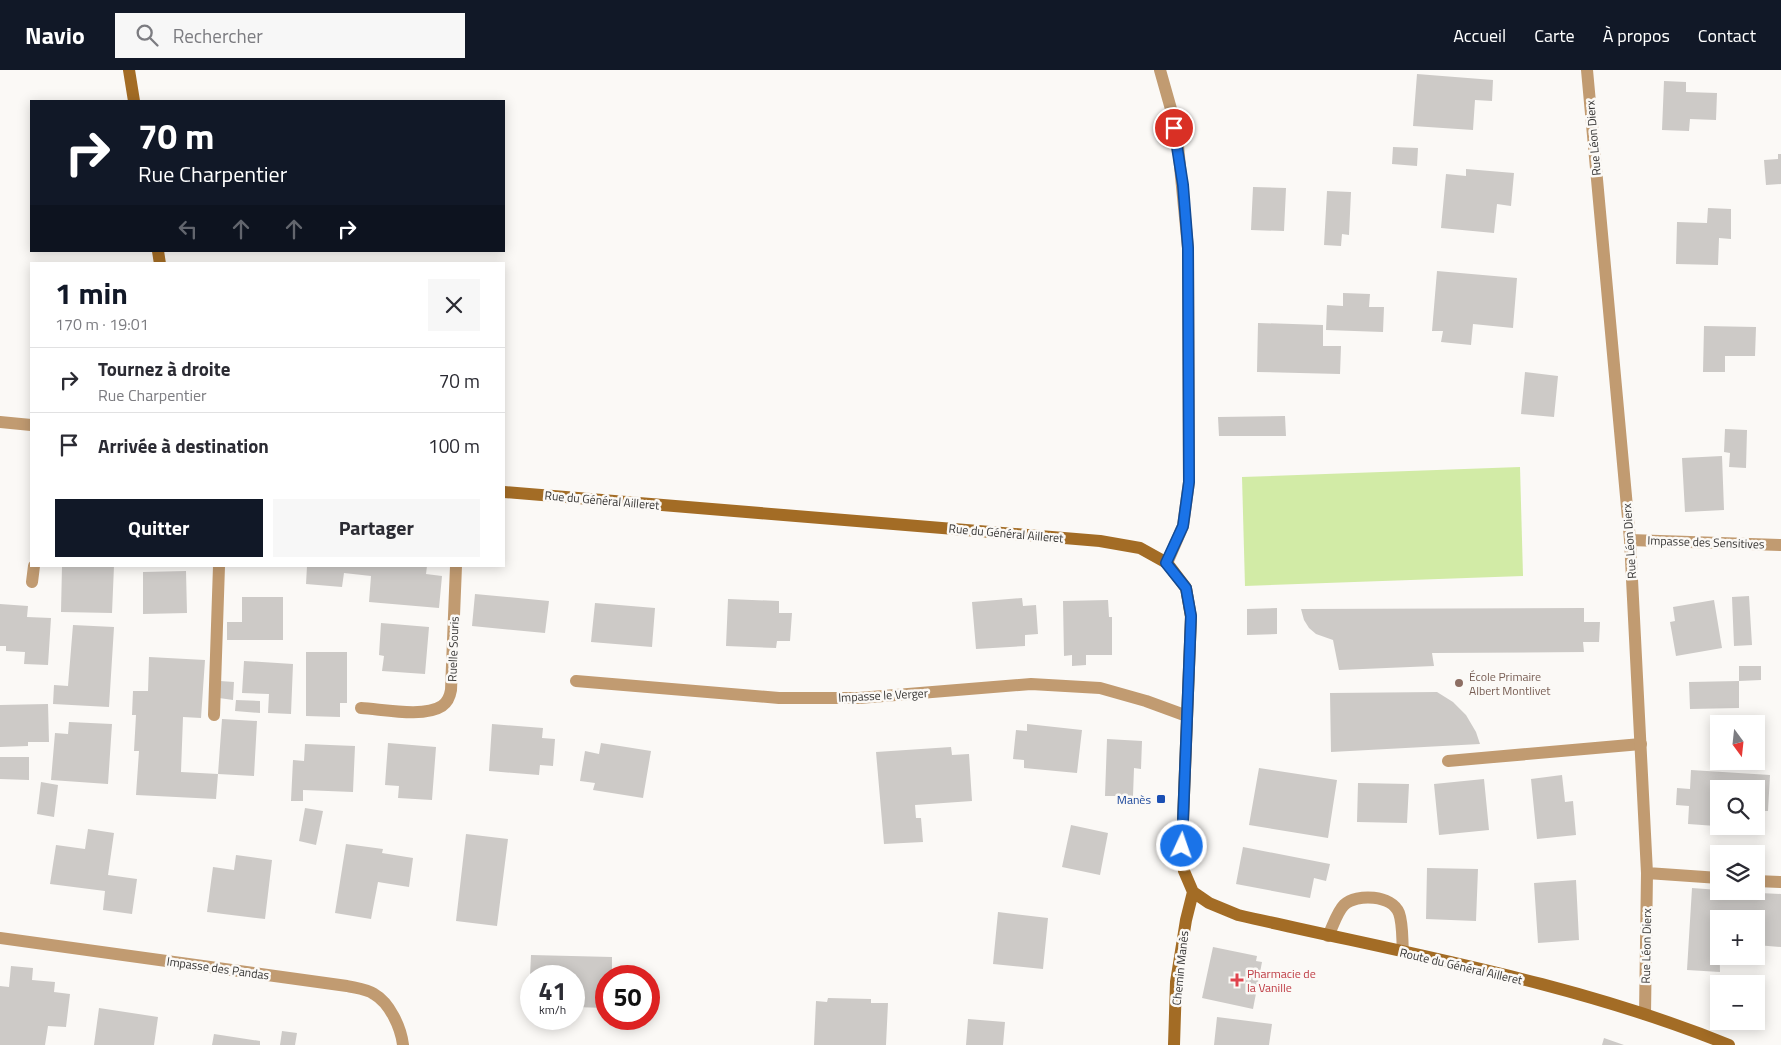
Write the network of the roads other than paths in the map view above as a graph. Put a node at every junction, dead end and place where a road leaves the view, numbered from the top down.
1 (129, 70) edge
2 (1160, 70) edge
3 (1587, 70) edge
4 (134, 100) edge
5 (0, 422) edge
6 (30, 425) edge
7 (505, 492) edge
8 (1630, 540) junction
9 (1781, 545) edge
10 (1166, 563) junction
11 (34, 567) edge
12 (219, 567) edge
13 (456, 567) edge
14 (32, 582) dead end
15 (576, 681) dead end
16 (361, 708) dead end
17 (214, 715) dead end
18 (1187, 716) junction
19 (1641, 744) junction
20 (1448, 761) dead end
21 (1647, 873) junction
22 (1710, 877) edge
23 (1765, 881) edge
24 (1781, 882) edge
25 (1193, 892) junction
26 (1328, 936) junction
27 (0, 938) edge
28 (1403, 952) junction
29 (1645, 1014) junction
30 (403, 1045) edge
31 (1174, 1045) edge
32 (1729, 1045) edge

1 - 4 main road
2 - 10 street
3 - 8 street, Rue Léon Dierx
5 - 6 street
7 - 10 main road, Rue du Général Ailleret
8 - 9 street, Impasse des Sensitives
8 - 19 street, Rue Léon Dierx
10 - 18 main road, Rue du Général Ailleret
11 - 14 street
12 - 17 street
13 - 16 street, Ruelle Souris
15 - 18 street, Impasse le Verger
18 - 25 main road, Rue du Général Ailleret
19 - 20 street
19 - 21 street, Rue Léon Dierx
21 - 22 street
21 - 29 street, Rue Léon Dierx
23 - 24 street
25 - 26 main road, Route du Général Ailleret
25 - 31 main road, Chemin Manès
26 - 28 main road, Route du Général Ailleret
26 - 28 street
27 - 30 street, Impasse des Pandas
28 - 29 main road, Route du Général Ailleret
29 - 32 main road, Route du Général Ailleret

